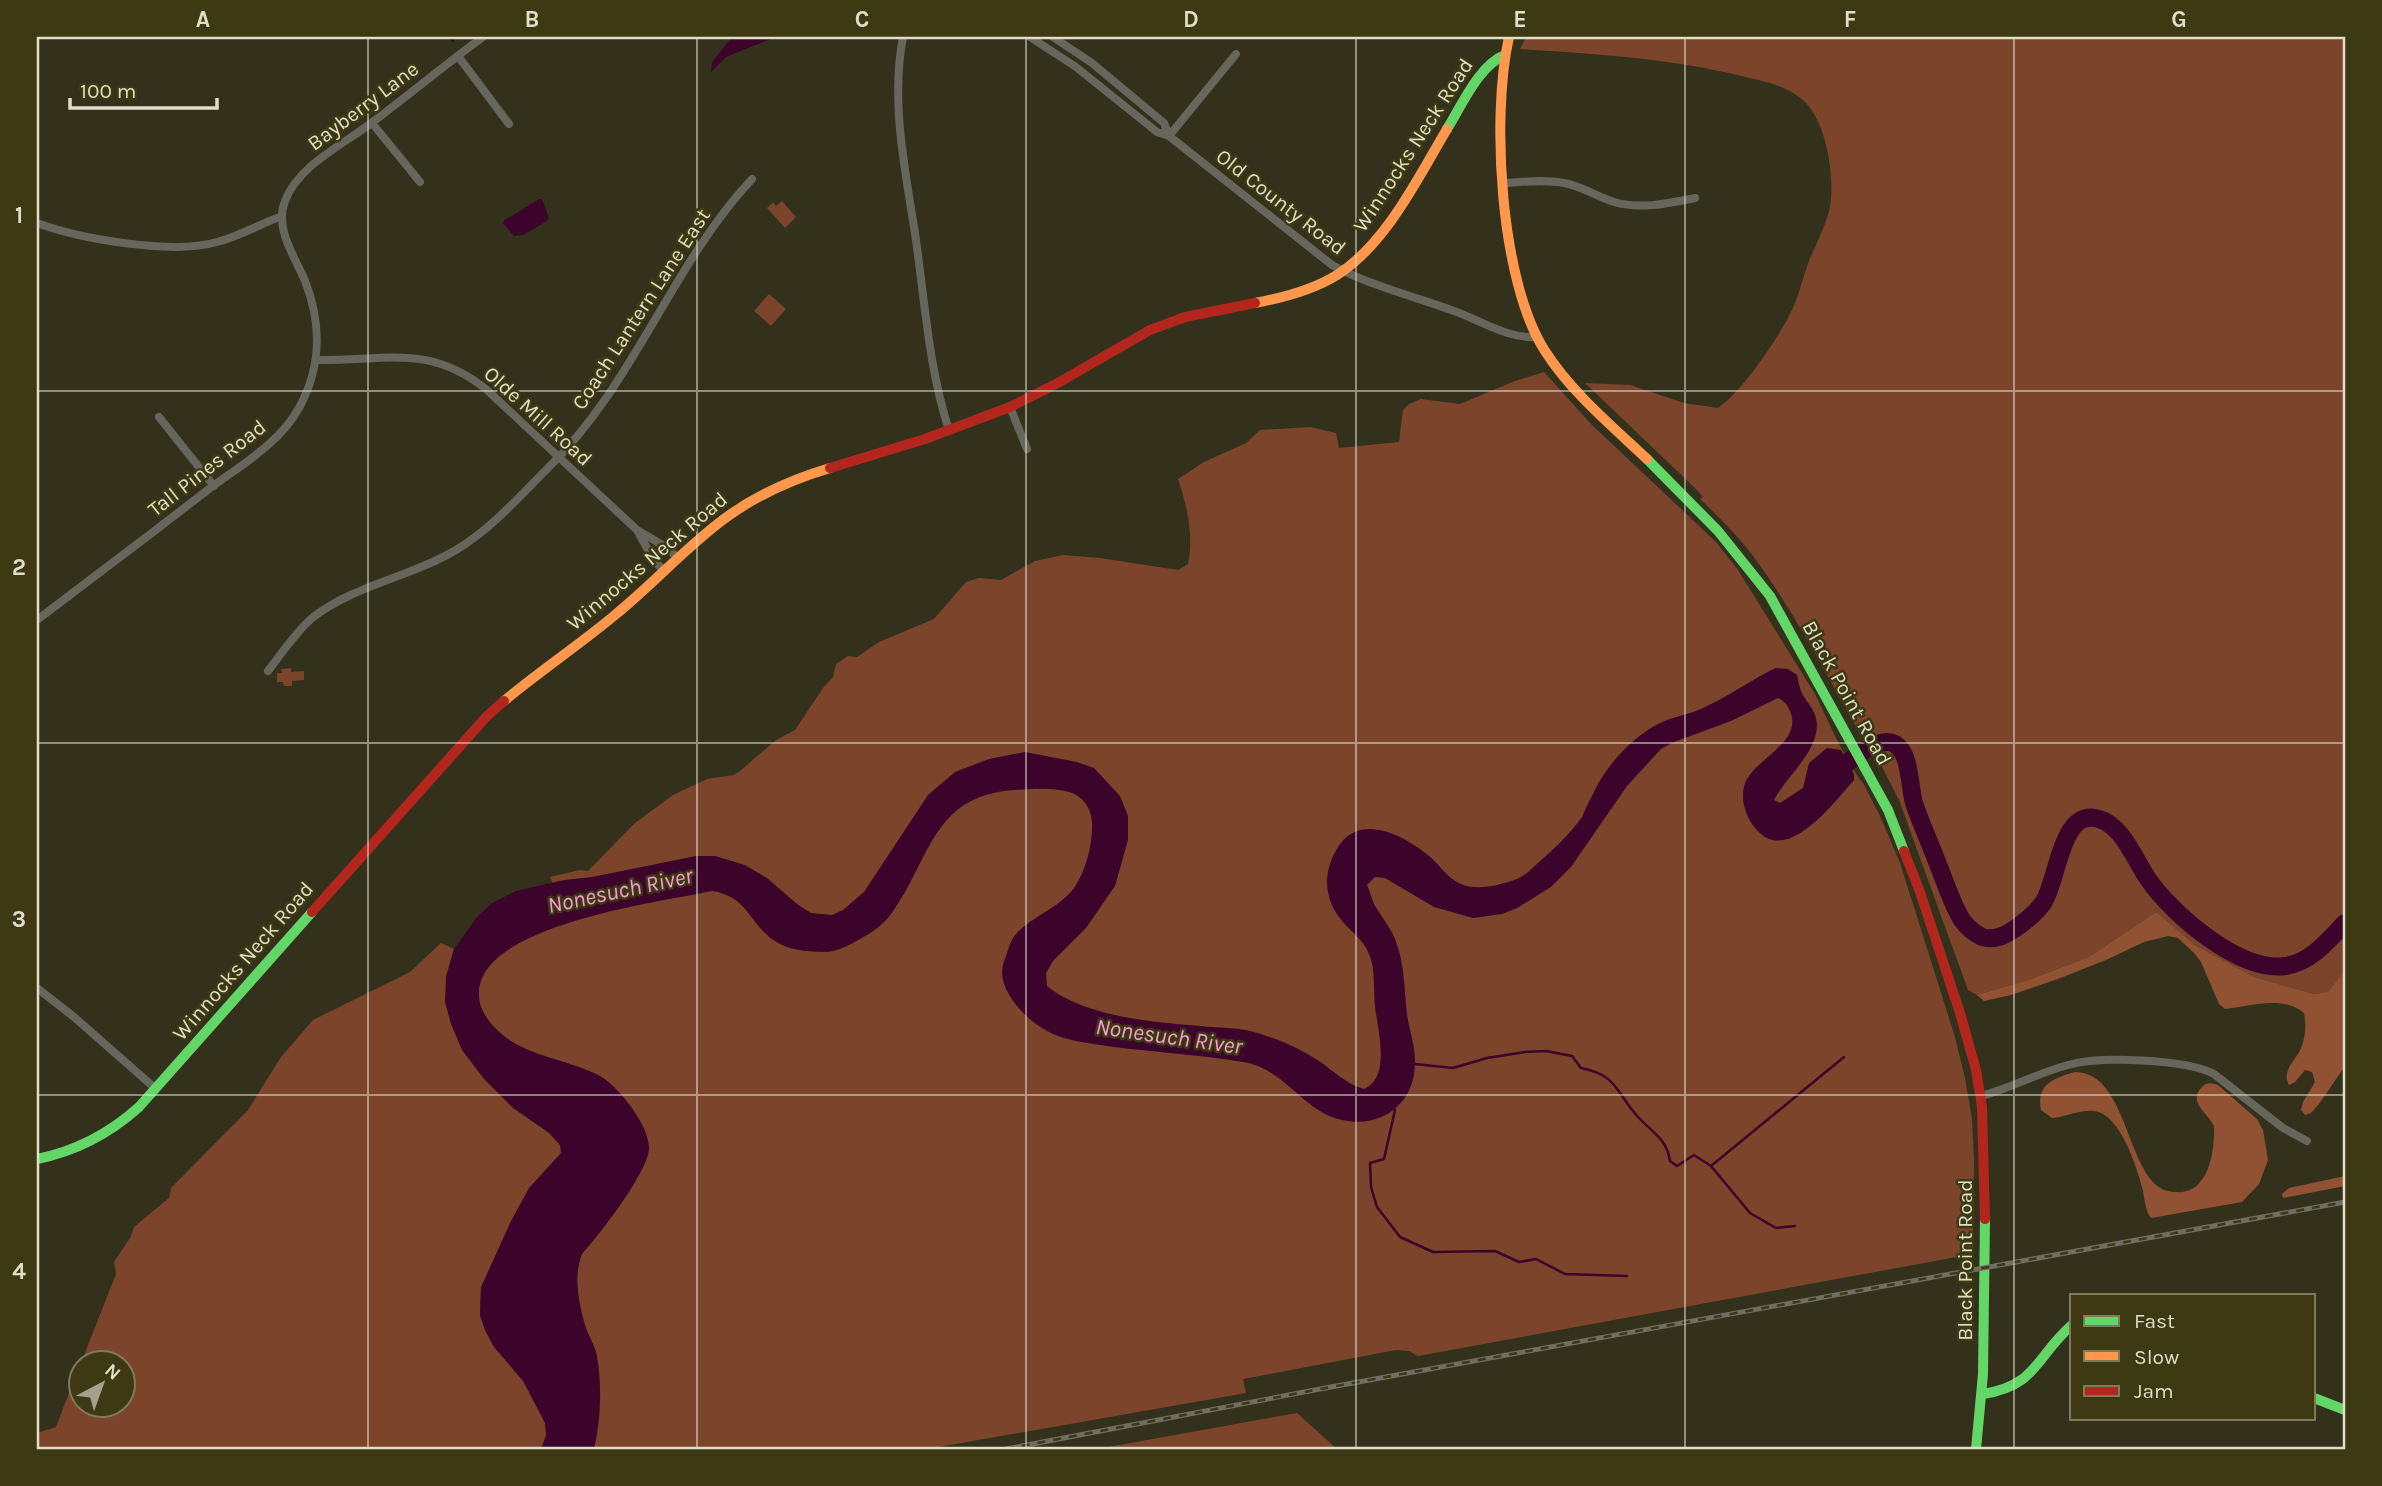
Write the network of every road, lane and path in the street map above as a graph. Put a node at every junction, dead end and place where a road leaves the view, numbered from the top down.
1 (483, 37) edge
2 (903, 37) edge
3 (1030, 37) edge
4 (1053, 37) edge
5 (1509, 37) edge
6 (1236, 54) dead end
7 (1505, 55) junction
8 (458, 56) junction
9 (372, 123) junction
10 (509, 124) dead end
11 (1169, 136) junction
12 (752, 179) dead end
13 (420, 182) dead end
14 (1504, 183) junction
15 (1695, 198) dead end
16 (282, 216) junction
17 (37, 223) edge
18 (1342, 271) junction
19 (1536, 337) junction
20 (317, 360) junction
21 (1010, 407) junction
22 (159, 417) dead end
23 (949, 430) junction
24 (1027, 449) dead end
25 (559, 457) junction
26 (214, 486) junction
27 (636, 530) junction
28 (678, 558) junction
29 (664, 571) junction
30 (37, 620) edge
31 (268, 671) dead end
32 (37, 988) edge
33 (156, 1089) junction
34 (1980, 1096) junction
35 (2307, 1141) dead end
36 (37, 1159) edge
37 (2070, 1327) edge
38 (1983, 1394) junction
39 (2316, 1399) edge
40 (2345, 1410) edge
41 (1976, 1449) edge

1 - 8 street, Bayberry Lane
2 - 23 street
3 - 11 street, Old County Road
4 - 11 street, Old County Road
5 - 7 street, Black Point Road
6 - 11 street
7 - 14 street, Black Point Road
7 - 18 street, Winnocks Neck Road
8 - 9 street, Bayberry Lane
8 - 10 street
9 - 13 street
9 - 16 street, Bayberry Lane
11 - 18 street, Old County Road
12 - 25 street, Coach Lantern Lane East
14 - 15 street
14 - 19 street, Black Point Road
16 - 17 street
16 - 20 street, Tall Pines Road
18 - 19 street, Old County Road
18 - 21 street, Winnocks Neck Road
19 - 34 street, Black Point Road
20 - 25 street, Olde Mill Road
20 - 26 street, Tall Pines Road
21 - 23 street, Winnocks Neck Road
21 - 24 street
22 - 26 street
23 - 28 street, Winnocks Neck Road
25 - 27 street, Olde Mill Road
25 - 31 street, Coach Lantern Lane East
26 - 30 street, Tall Pines Road
27 - 28 street, Olde Mill Road
27 - 29 street, Olde Mill Road
28 - 29 street, Winnocks Neck Road
29 - 33 street, Winnocks Neck Road
32 - 33 street
33 - 36 street, Winnocks Neck Road
34 - 35 street
34 - 38 street, Black Point Road
37 - 38 street
38 - 41 street, Black Point Road
39 - 40 street

